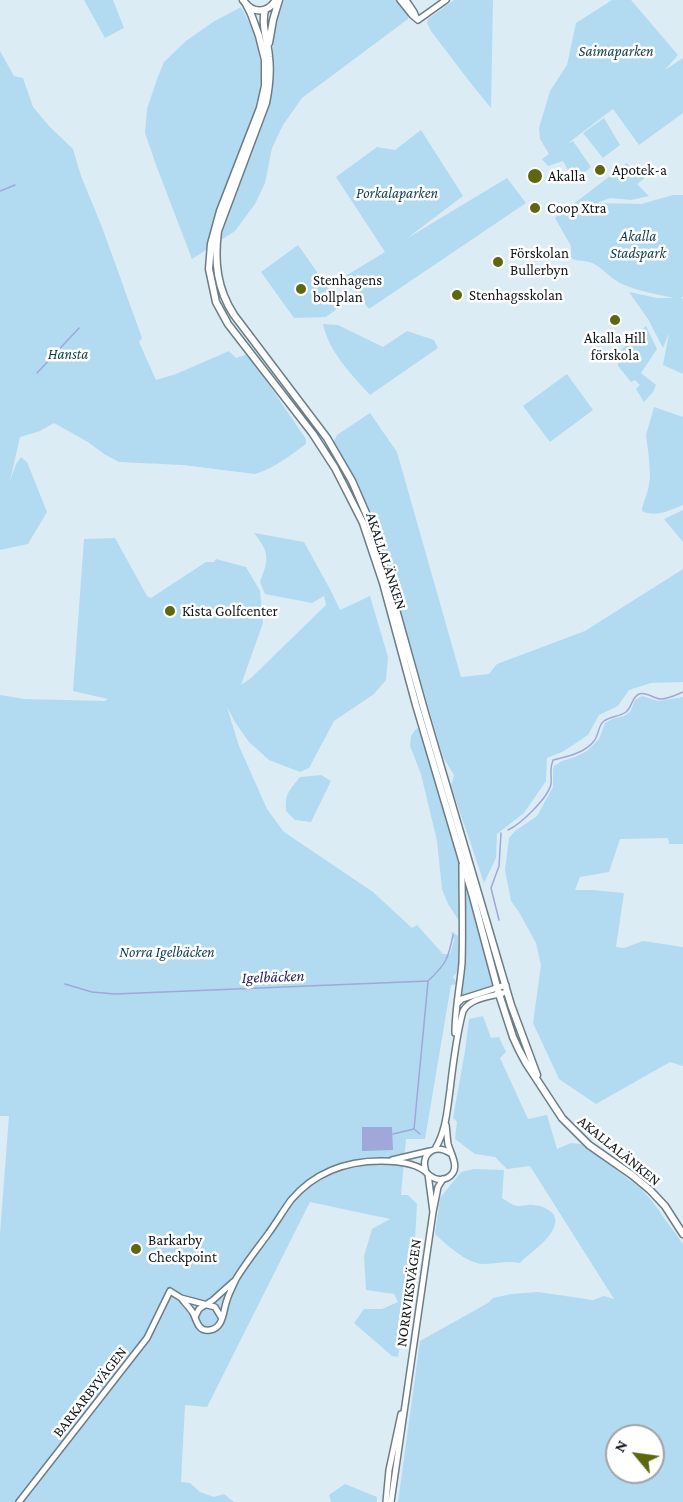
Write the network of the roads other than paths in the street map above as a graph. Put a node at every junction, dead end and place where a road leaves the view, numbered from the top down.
1 (277, 0) edge
2 (400, 0) edge
3 (406, 0) edge
4 (446, 0) edge
5 (245, 2) edge
6 (265, 10) junction
7 (418, 20) junction
8 (268, 47) junction
9 (462, 858) junction
10 (506, 989) junction
11 (498, 991) junction
12 (457, 1004) junction
13 (456, 1045) junction
14 (541, 1085) junction
15 (446, 1120) junction
16 (433, 1150) junction
17 (450, 1153) junction
18 (388, 1161) junction
19 (427, 1173) junction
20 (443, 1179) junction
21 (433, 1212) junction
22 (683, 1234) edge
23 (237, 1278) junction
24 (182, 1298) junction
25 (207, 1305) junction
26 (195, 1319) junction
27 (221, 1321) junction
28 (409, 1377) junction
29 (19, 1502) edge
30 (386, 1502) edge
31 (392, 1502) edge

1 - 6 main road
1 - 8 main road
2 - 7 street
3 - 7 street
4 - 7 street
5 - 6 main road
5 - 9 main road, AKALLALÄNKEN
6 - 8 main road, AKALLALÄNKEN
8 - 10 main road, AKALLALÄNKEN
9 - 11 main road, AKALLALÄNKEN
9 - 12 street
10 - 11 street
10 - 14 main road, AKALLALÄNKEN
11 - 12 street
11 - 13 street
11 - 14 main road, AKALLALÄNKEN
12 - 13 street
13 - 15 street
14 - 22 main road, AKALLALÄNKEN
15 - 16 street
15 - 17 street
16 - 17 street
16 - 18 street
16 - 19 street
17 - 20 street
18 - 19 street
18 - 23 street
19 - 20 street
19 - 21 street, NORRVIKSVÄGEN
20 - 21 street, NORRVIKSVÄGEN
21 - 28 street, NORRVIKSVÄGEN
23 - 25 street
23 - 27 street
24 - 25 street
24 - 26 street
24 - 29 street, BARKARBYVÄGEN
25 - 26 street
25 - 27 street
26 - 27 street
28 - 30 street, NORRVIKSVÄGEN
28 - 31 street, NORRVIKSVÄGEN

